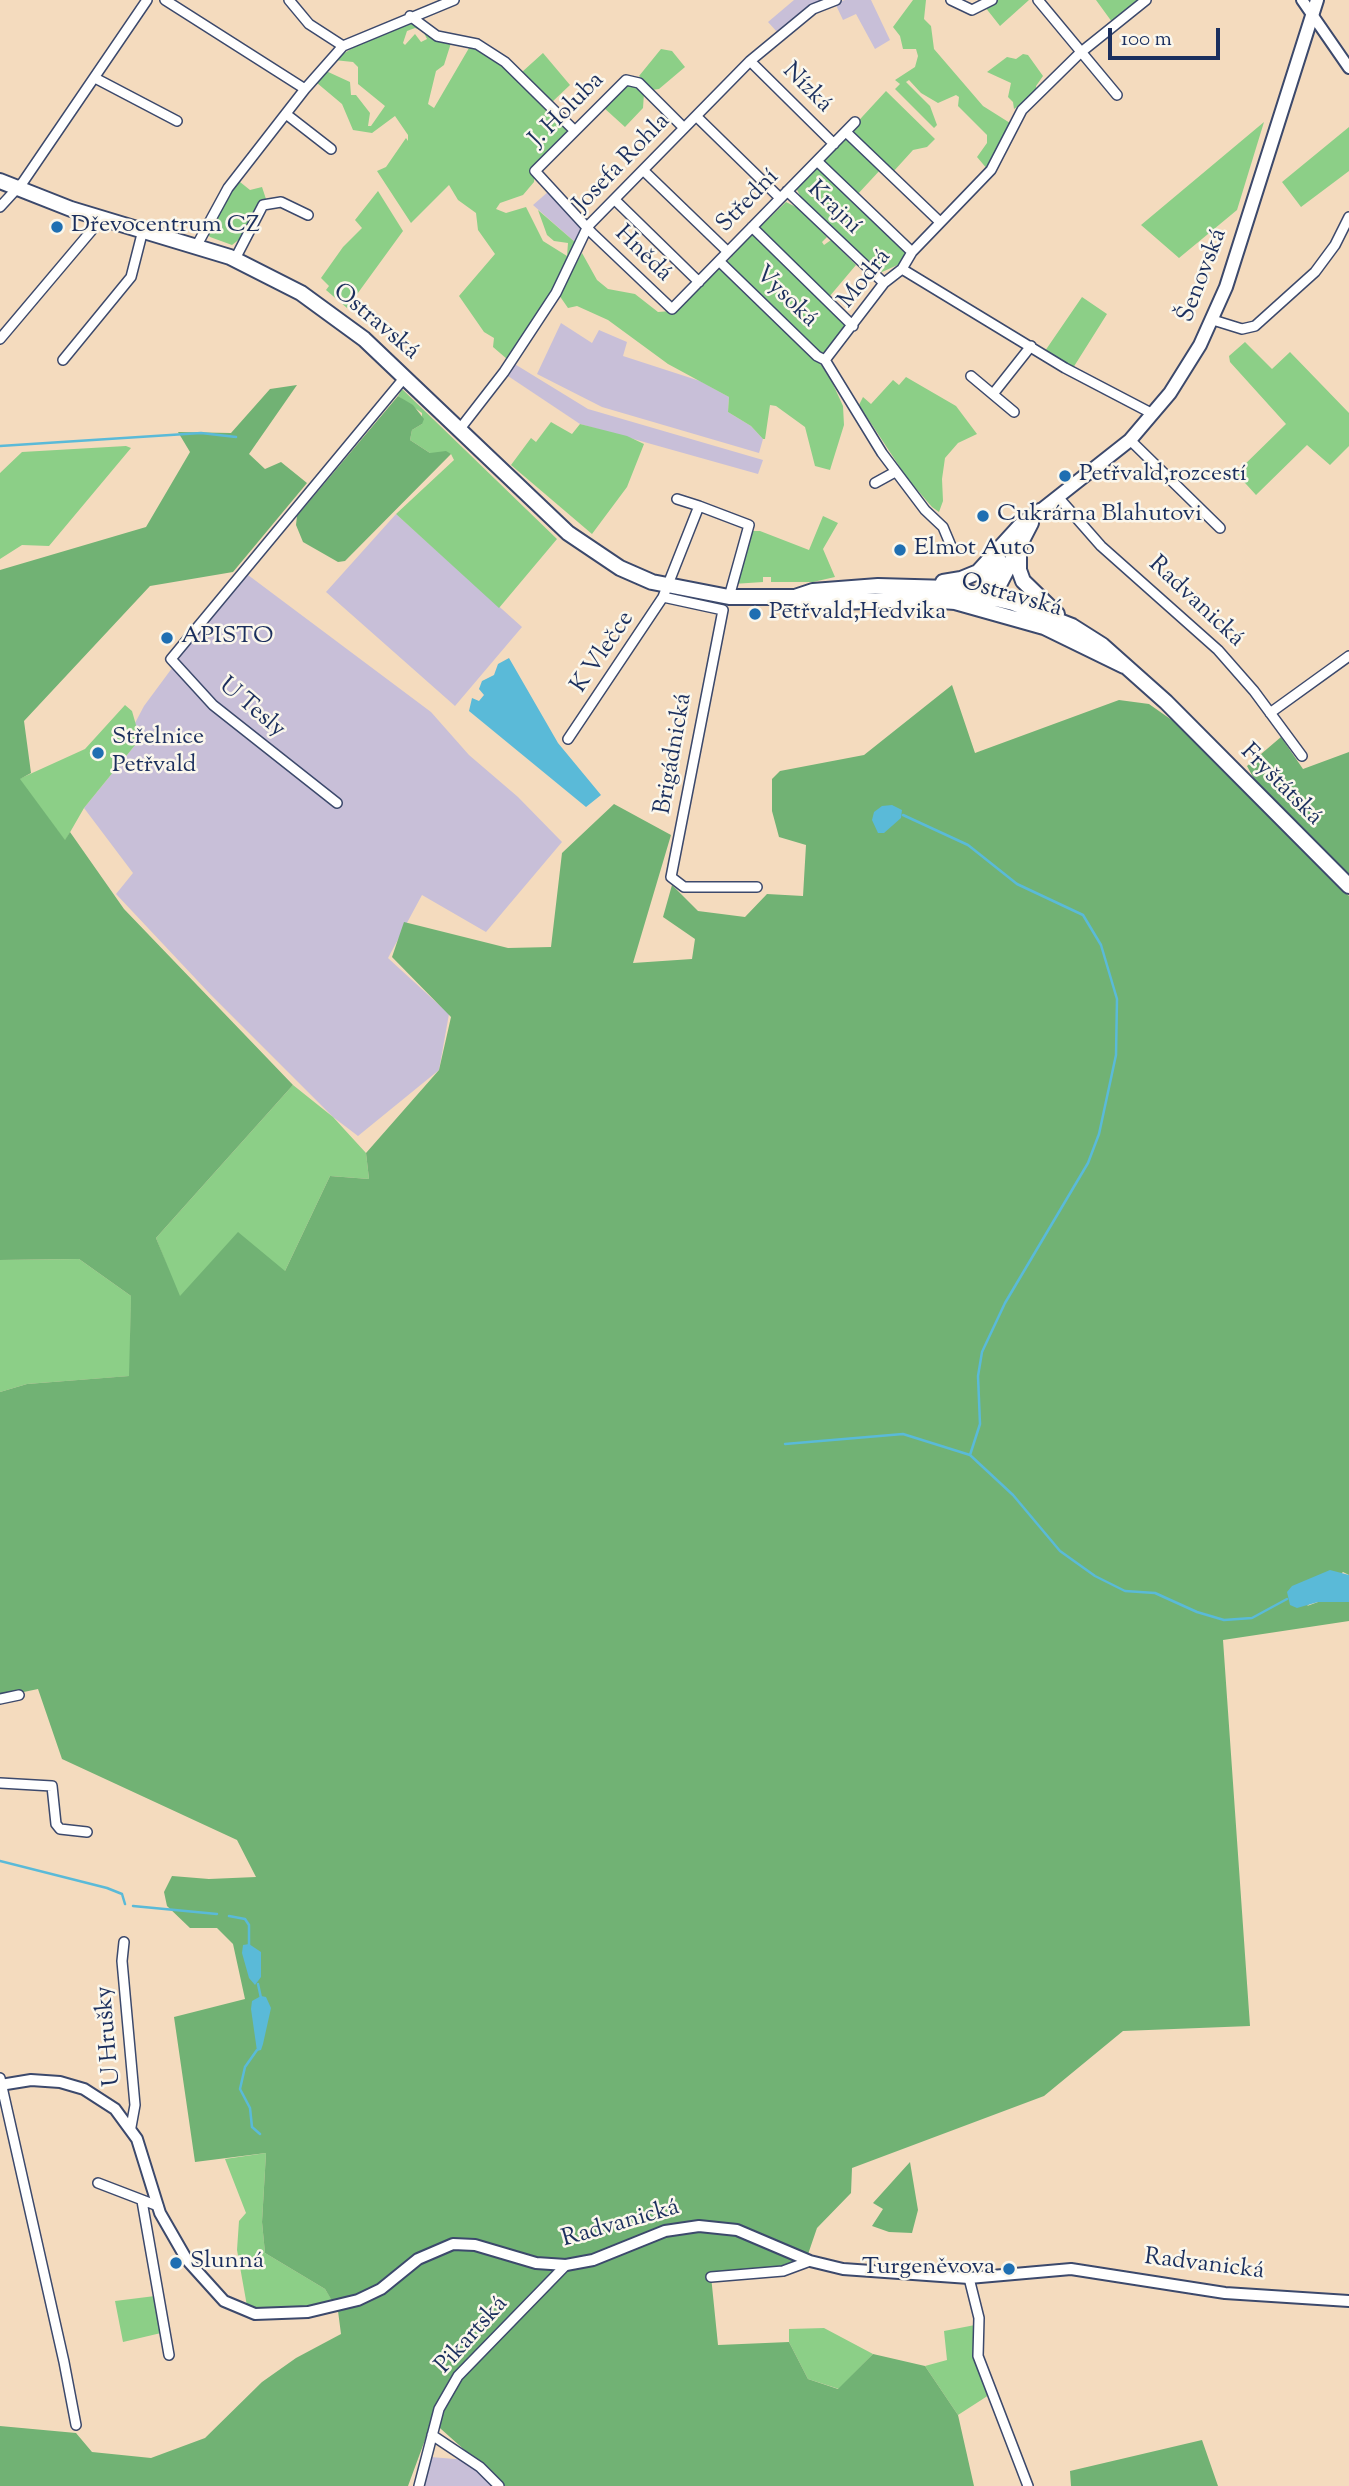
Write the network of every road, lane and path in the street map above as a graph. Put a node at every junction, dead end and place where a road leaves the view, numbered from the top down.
1 (147, 0) edge
2 (165, 0) edge
3 (289, 0) edge
4 (454, 0) edge
5 (836, 0) edge
6 (951, 0) edge
7 (992, 0) edge
8 (1038, 0) edge
9 (1146, 0) edge
10 (1302, 0) edge
11 (1317, 0) edge
12 (1311, 13) junction
13 (410, 16) junction
14 (343, 46) junction
15 (1080, 53) junction
16 (750, 61) junction
17 (1349, 68) edge
18 (96, 78) junction
19 (305, 89) junction
20 (1117, 94) dead end
21 (286, 114) junction
22 (696, 116) junction
23 (177, 121) dead end
24 (855, 122) dead end
25 (684, 128) junction
26 (575, 131) junction
27 (846, 132) junction
28 (834, 144) junction
29 (331, 149) dead end
30 (817, 160) junction
31 (644, 171) junction
32 (0, 181) edge
33 (17, 189) junction
34 (783, 194) junction
35 (615, 201) junction
36 (0, 207) edge
37 (308, 215) dead end
38 (1349, 217) edge
39 (103, 218) junction
40 (940, 222) junction
41 (588, 226) junction
42 (752, 227) junction
43 (143, 230) junction
44 (197, 245) junction
45 (728, 252) junction
46 (912, 252) junction
47 (235, 259) junction
48 (719, 261) junction
49 (902, 269) junction
50 (699, 282) junction
51 (884, 283) junction
52 (672, 309) joint
53 (1213, 320) junction
54 (853, 326) junction
55 (0, 339) edge
56 (1031, 346) junction
57 (63, 360) dead end
58 (825, 360) junction
59 (971, 376) dead end
60 (404, 377) junction
61 (993, 394) junction
62 (1014, 412) dead end
63 (1153, 414) junction
64 (459, 429) junction
65 (1130, 440) junction
66 (895, 472) junction
67 (874, 483) dead end
68 (1058, 497) junction
69 (677, 499) dead end
70 (699, 506) junction
71 (1040, 511) junction
72 (1220, 528) dead end
73 (1019, 543) junction
74 (951, 546) dead end
75 (1003, 547) junction
76 (924, 587) junction
77 (666, 591) junction
78 (729, 597) junction
79 (795, 597) junction
80 (988, 597) junction
81 (955, 602) junction
82 (999, 612) junction
83 (1072, 626) junction
84 (1349, 656) edge
85 (1124, 666) junction
86 (1270, 713) junction
87 (1181, 718) joint
88 (568, 739) dead end
89 (1302, 756) dead end
90 (337, 803) dead end
91 (1349, 886) edge
92 (757, 887) dead end
93 (19, 1695) dead end
94 (0, 1699) edge
95 (0, 1783) edge
96 (87, 1832) dead end
97 (124, 1942) dead end
98 (0, 2082) edge
99 (131, 2127) junction
100 (98, 2183) dead end
101 (142, 2202) junction
102 (158, 2206) junction
103 (810, 2260) junction
104 (566, 2265) junction
105 (711, 2277) dead end
106 (969, 2278) junction
107 (1349, 2301) edge
108 (169, 2355) dead end
109 (75, 2425) dead end
110 (432, 2435) junction
111 (419, 2486) edge
112 (499, 2486) edge
113 (1028, 2486) edge

1 - 18 street
2 - 19 street
3 - 14 street
4 - 13 street
5 - 16 street, Josefa Rohla
6 - 7 street
8 - 15 street
9 - 15 street, Modrá
10 - 12 street
11 - 12 main road, Šenovská
12 - 17 street
12 - 53 main road, Šenovská
13 - 14 street
13 - 26 street
14 - 19 street
15 - 20 street
15 - 40 street, Modrá
16 - 22 street, Josefa Rohla
16 - 28 street, Nízká
18 - 23 street
18 - 33 street
19 - 21 street
21 - 29 street
21 - 44 street
22 - 25 street, Josefa Rohla
22 - 34 street
24 - 27 street, Střední
25 - 26 street, J. Holuba
25 - 31 street, Josefa Rohla
26 - 41 street, J. Holuba
27 - 28 street, Střední
27 - 40 street
28 - 30 street, Střední
30 - 34 street, Střední
30 - 46 street, Krajní
31 - 35 street, Josefa Rohla
31 - 45 street
32 - 33 main road, Ostravská
33 - 36 street
33 - 39 main road, Ostravská
34 - 42 street, Střední
34 - 51 street, Krajní
35 - 41 street, Josefa Rohla
35 - 50 street, Hnědá
37 - 47 street
38 - 53 street
39 - 43 main road, Ostravská
39 - 55 street
40 - 46 street, Modrá
41 - 52 street, Hnědá
41 - 64 street, Josefa Rohla
42 - 45 street, Střední
42 - 54 street
43 - 44 main road, Ostravská
43 - 57 street
44 - 47 main road, Ostravská
45 - 48 street, Střední
46 - 49 street, Modrá
47 - 60 main road, Ostravská
48 - 50 street, Střední
48 - 58 street, Vysoká
49 - 51 street, Modrá
49 - 56 street
50 - 52 street, Střední
51 - 54 street, Modrá
53 - 63 main road, Šenovská
54 - 58 street, Modrá
56 - 61 street
56 - 63 street
58 - 66 street
59 - 61 street
60 - 64 main road, Ostravská
60 - 90 street, U Tesly
61 - 62 street
63 - 65 main road, Šenovská
64 - 77 main road, Ostravská
65 - 68 main road, Šenovská
65 - 72 street
66 - 67 street
66 - 74 street
68 - 71 main road, Šenovská
68 - 86 street, Radvanická
69 - 70 street
70 - 77 street
70 - 78 street
71 - 73 main road
71 - 75 main road
73 - 80 main road
73 - 83 main road
75 - 76 main road
75 - 80 main road
76 - 79 main road, Ostravská
76 - 80 main road, Ostravská
77 - 78 main road, Ostravská
77 - 88 street, K Vlečce
77 - 92 street, Brigádnická
78 - 79 main road, Ostravská
79 - 81 main road, Ostravská
80 - 81 main road
80 - 82 main road
80 - 83 main road, Ostravská
81 - 82 main road, Ostravská
82 - 85 main road, Ostravská
83 - 85 main road, Ostravská
84 - 86 street
85 - 87 main road, Ostravská
86 - 89 street, Radvanická
87 - 91 main road, Fryštátská
93 - 94 street
95 - 96 street
97 - 99 street, U Hrušky
98 - 99 street, Radvanická
98 - 109 street
99 - 102 street, Radvanická
100 - 101 street
101 - 102 street
101 - 108 street
102 - 104 street, Radvanická
103 - 104 street, Radvanická
103 - 105 street
103 - 106 street, Radvanická
104 - 110 street, Pikartská
106 - 107 street, Radvanická
106 - 113 street
110 - 111 street, Pikartská
110 - 112 street

